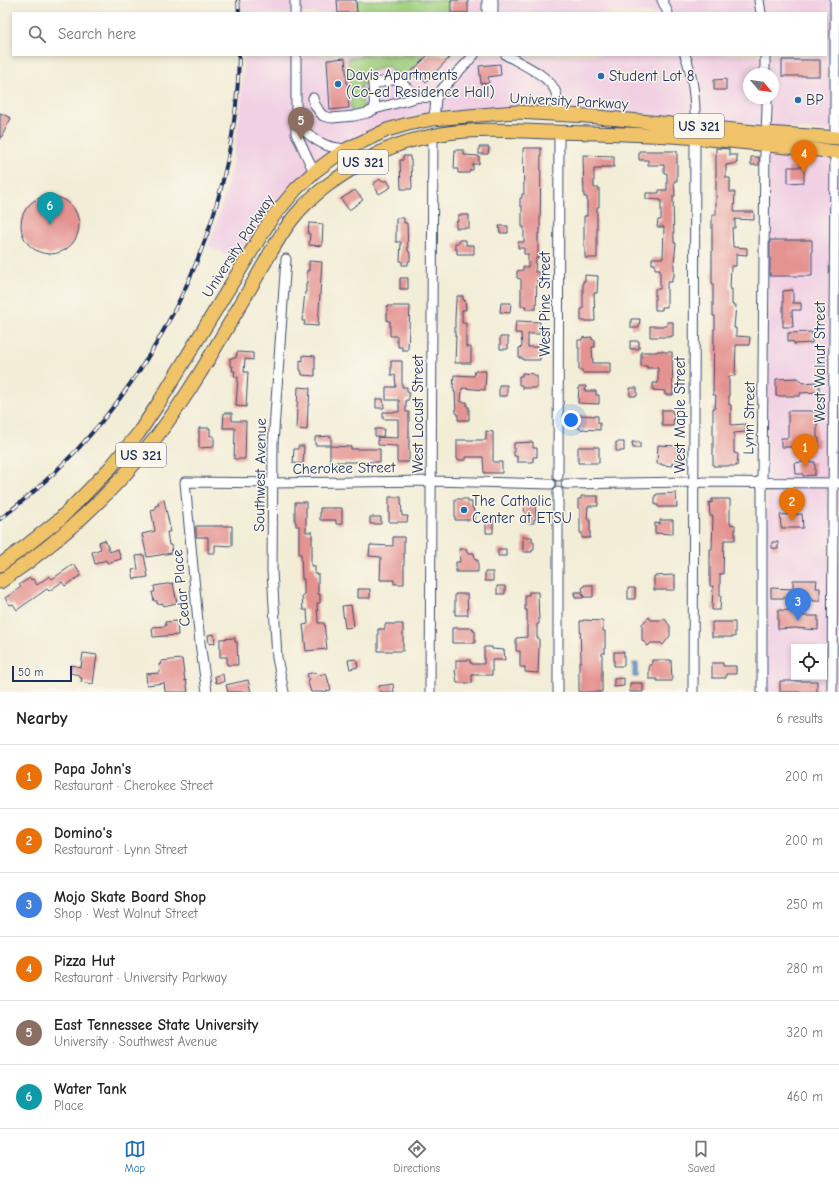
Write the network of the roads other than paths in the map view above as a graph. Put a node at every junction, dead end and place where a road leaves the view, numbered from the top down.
1 (295, 0) edge
2 (487, 0) edge
3 (493, 0) edge
4 (662, 0) edge
5 (759, 0) edge
6 (835, 0) edge
7 (295, 12) edge
8 (487, 12) edge
9 (493, 12) edge
10 (668, 12) edge
11 (761, 12) edge
12 (296, 56) edge
13 (473, 56) edge
14 (508, 56) edge
15 (685, 56) edge
16 (765, 56) edge
17 (765, 68) edge
18 (419, 97) junction
19 (313, 98) dead end
20 (436, 98) junction
21 (767, 104) edge
22 (376, 109) junction
23 (558, 115) junction
24 (433, 119) junction
25 (296, 122) junction
26 (559, 132) junction
27 (695, 132) junction
28 (433, 135) junction
29 (837, 138) edge
30 (765, 139) junction
31 (347, 150) junction
32 (837, 152) edge
33 (314, 172) junction
34 (326, 186) junction
35 (286, 258) dead end
36 (192, 348) junction
37 (209, 358) junction
38 (558, 476) junction
39 (432, 481) junction
40 (185, 482) joint
41 (272, 483) junction
42 (762, 483) junction
43 (836, 483) edge
44 (551, 484) junction
45 (566, 484) junction
46 (694, 484) junction
47 (558, 492) junction
48 (0, 565) edge
49 (0, 582) edge
50 (207, 692) edge
51 (284, 692) edge
52 (430, 692) edge
53 (558, 692) edge
54 (693, 692) edge
55 (762, 692) edge
56 (832, 692) edge

1 - 7 street
2 - 8 street
3 - 9 street
4 - 10 street
5 - 11 street
6 - 29 street
12 - 25 street
13 - 20 street
14 - 23 street
15 - 27 street, West Maple Street
16 - 17 street
18 - 20 street
18 - 22 street
18 - 22 street
19 - 22 street
20 - 24 street
21 - 30 street, Lynn Street
23 - 24 highway, University Parkway / US 321
23 - 26 highway
23 - 27 highway, University Parkway / US 321
24 - 28 highway
24 - 31 highway, University Parkway / US 321
25 - 31 street
25 - 33 street
26 - 27 highway, University Parkway / US 321
26 - 28 highway, University Parkway / US 321
26 - 38 street, West Pine Street
27 - 30 highway, University Parkway / US 321
27 - 46 street, West Maple Street
28 - 34 highway, University Parkway / US 321
28 - 39 street, West Locust Street
29 - 30 highway, University Parkway / US 321
30 - 32 highway, University Parkway / US 321
30 - 42 street, Lynn Street
31 - 33 highway, University Parkway / US 321
32 - 43 street, West Walnut Street
33 - 34 highway
33 - 36 highway, University Parkway / US 321
34 - 37 highway, University Parkway / US 321
35 - 41 street, Southwest Avenue
36 - 37 highway
36 - 48 highway, University Parkway / US 321
37 - 49 highway, University Parkway / US 321
38 - 44 street
38 - 45 street
39 - 41 street, Cherokee Street
39 - 44 street, Cherokee Street
39 - 52 street, West Locust Street
40 - 41 street, Cherokee Street
40 - 50 street, Cedar Place
41 - 51 street, Southwest Avenue
42 - 43 street
42 - 46 street
42 - 55 street, Lynn Street
43 - 56 street, West Walnut Street
44 - 47 street
45 - 46 street
45 - 47 street
46 - 54 street, West Maple Street
47 - 53 street

